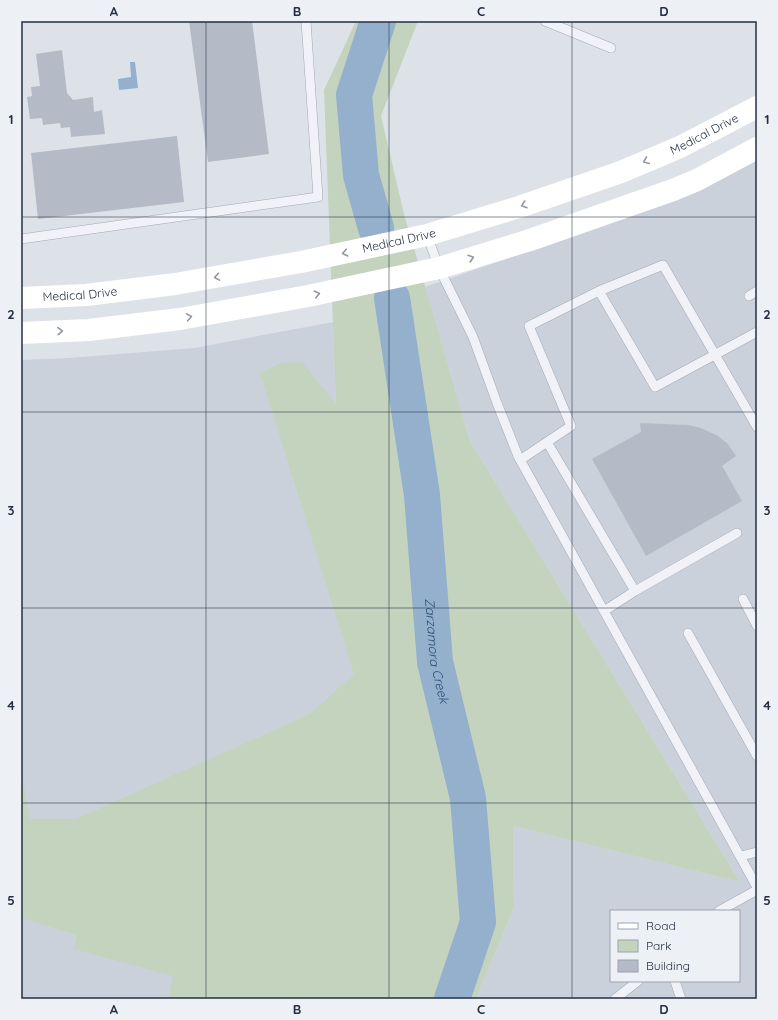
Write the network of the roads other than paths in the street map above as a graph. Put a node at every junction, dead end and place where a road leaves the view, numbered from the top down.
1 (306, 21) edge
2 (545, 21) edge
3 (611, 48) dead end
4 (757, 107) edge
5 (757, 148) edge
6 (426, 235) junction
7 (21, 239) edge
8 (439, 268) junction
9 (599, 291) junction
10 (757, 291) edge
11 (749, 296) dead end
12 (21, 298) edge
13 (757, 332) edge
14 (21, 333) edge
15 (715, 355) junction
16 (757, 427) edge
17 (547, 442) junction
18 (520, 460) junction
19 (737, 533) dead end
20 (635, 591) junction
21 (743, 599) dead end
22 (604, 611) junction
23 (757, 626) edge
24 (688, 633) dead end
25 (757, 756) edge
26 (757, 852) edge
27 (741, 856) junction
28 (757, 888) edge
29 (721, 910) edge
30 (637, 982) edge
31 (675, 982) edge
32 (615, 999) edge
33 (681, 999) edge

1 - 7 lane
2 - 3 lane
4 -> 6 street, Medical Drive
8 -> 5 street
6 - 8 lane
6 -> 12 street, Medical Drive
14 -> 8 street
8 - 18 lane
9 - 15 lane
9 - 15 lane
9 - 17 lane
10 - 11 lane
13 - 15 lane
15 - 16 lane
17 - 18 lane
17 - 20 lane
18 - 22 lane
19 - 20 lane
20 - 22 lane
21 - 23 lane
22 - 27 lane
24 - 25 lane
26 - 27 lane
27 - 28 lane
28 - 29 lane
30 - 32 lane
31 - 33 lane

